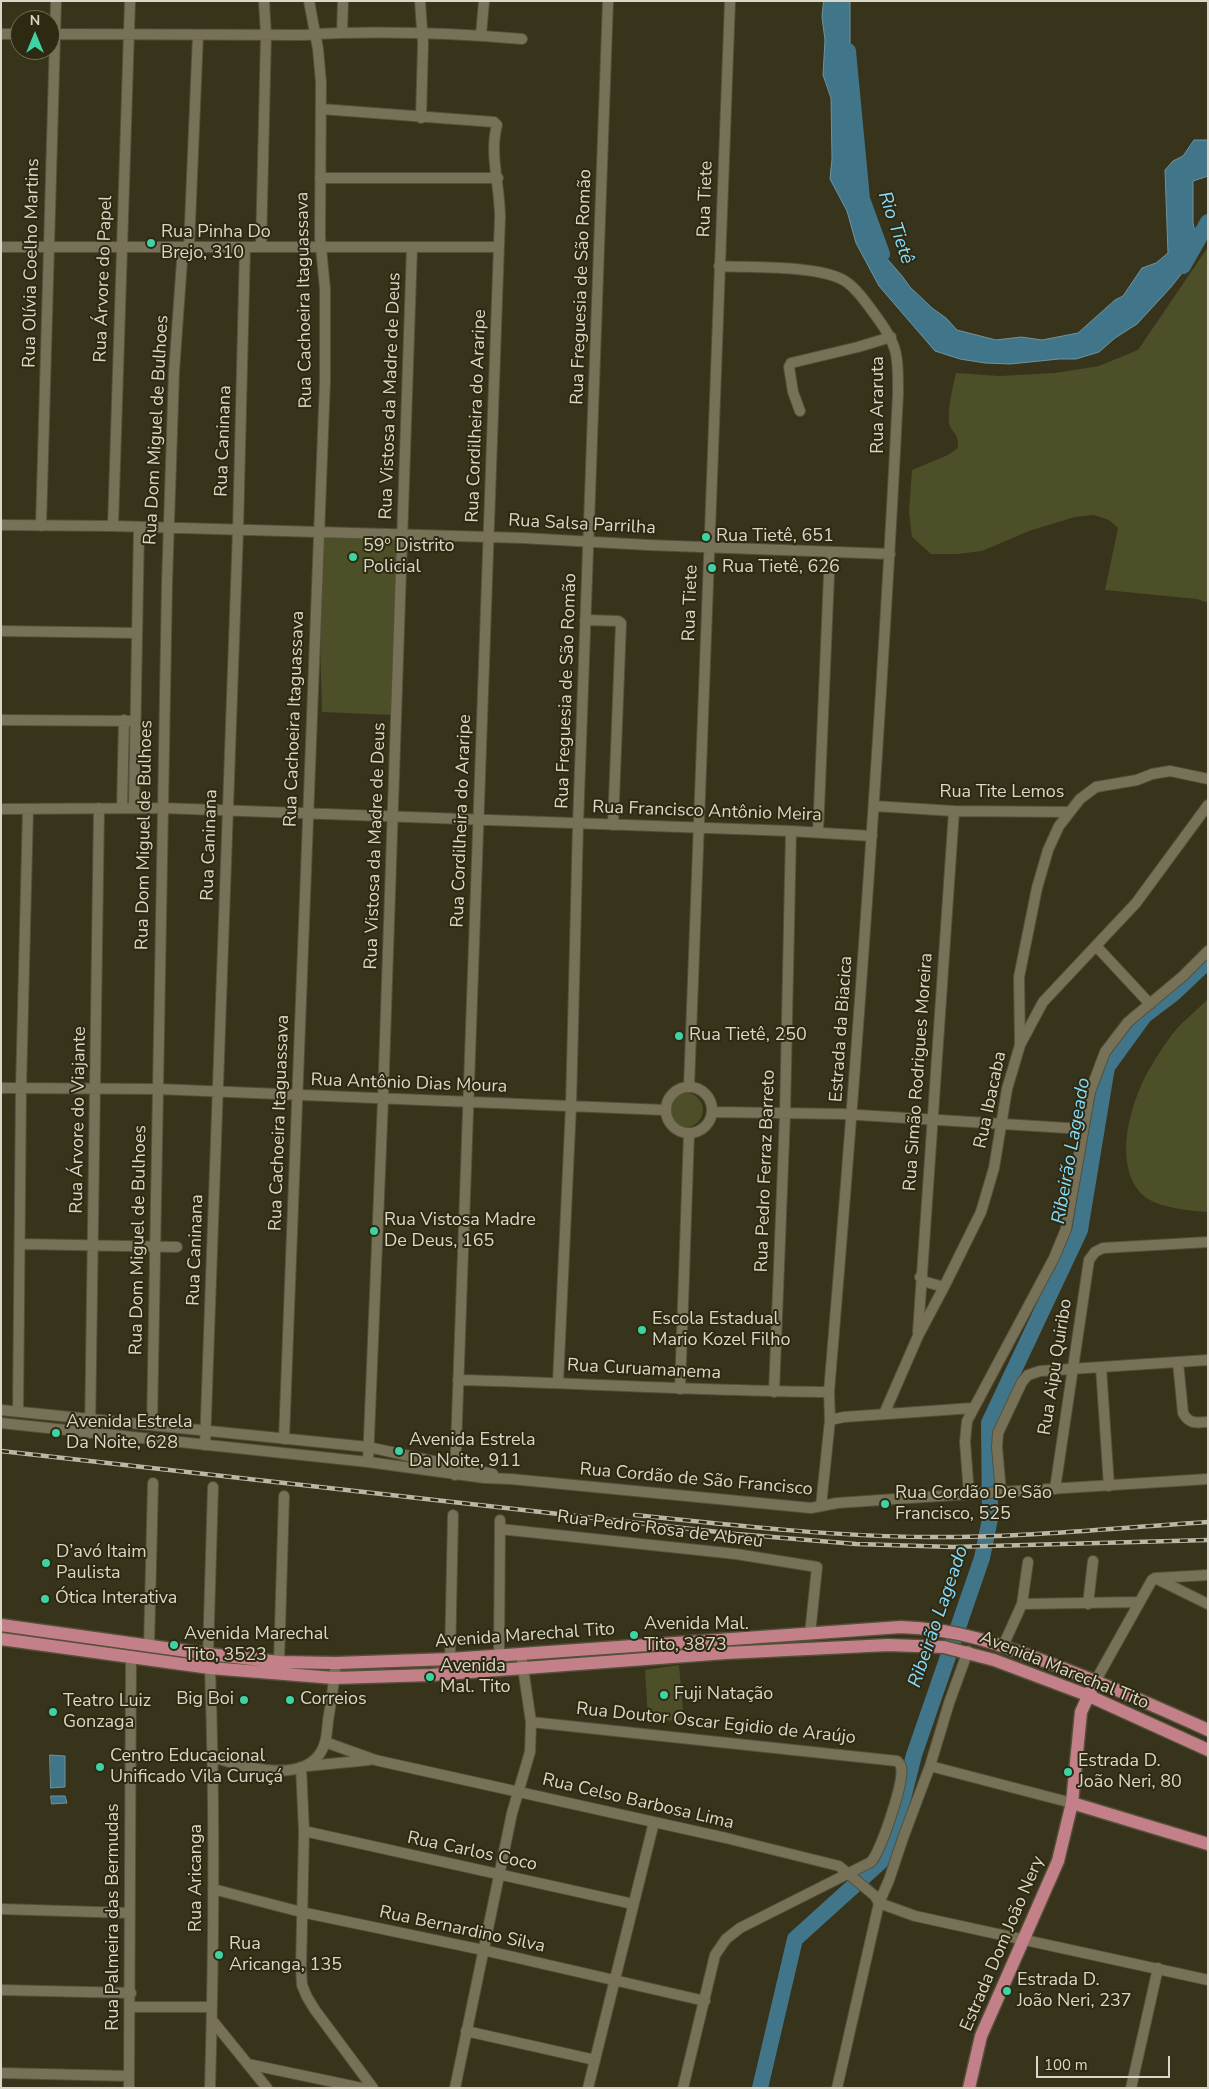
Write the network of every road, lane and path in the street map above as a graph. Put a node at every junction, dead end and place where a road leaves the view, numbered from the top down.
1 (130, 1) edge
2 (264, 1) edge
3 (309, 1) edge
4 (343, 1) edge
5 (420, 1) edge
6 (484, 1) edge
7 (608, 1) edge
8 (730, 1) edge
9 (342, 32) junction
10 (421, 32) junction
11 (129, 33) junction
12 (60, 34) edge
13 (198, 34) junction
14 (315, 34) junction
15 (266, 35) junction
16 (481, 35) junction
17 (522, 39) dead end
18 (52, 60) edge
19 (321, 109) junction
20 (421, 118) junction
21 (320, 178) junction
22 (498, 178) junction
23 (121, 246) junction
24 (320, 246) junction
25 (1, 247) edge
26 (48, 247) junction
27 (186, 247) junction
28 (245, 247) junction
29 (261, 247) junction
30 (412, 247) junction
31 (498, 247) junction
32 (719, 266) junction
33 (891, 337) junction
34 (800, 412) dead end
35 (1, 525) edge
36 (41, 526) junction
37 (113, 526) junction
38 (139, 526) junction
39 (169, 527) junction
40 (238, 530) junction
41 (319, 532) junction
42 (402, 535) junction
43 (489, 537) junction
44 (589, 542) junction
45 (709, 547) junction
46 (830, 552) junction
47 (890, 554) junction
48 (585, 620) junction
49 (1, 631) edge
50 (137, 633) junction
51 (1, 720) edge
52 (124, 720) junction
53 (136, 720) junction
54 (1208, 779) edge
55 (1208, 805) edge
56 (874, 806) junction
57 (134, 807) junction
58 (99, 808) junction
59 (122, 808) junction
60 (162, 808) junction
61 (1, 809) edge
62 (28, 809) junction
63 (228, 811) junction
64 (954, 811) junction
65 (1070, 812) junction
66 (308, 813) junction
67 (393, 816) junction
68 (478, 819) junction
69 (578, 824) junction
70 (613, 825) junction
71 (700, 828) junction
72 (791, 831) junction
73 (818, 832) junction
74 (872, 836) junction
75 (1097, 947) junction
76 (1208, 951) edge
77 (1150, 1004) junction
78 (1019, 1014) junction
79 (1034, 1019) junction
80 (1020, 1045) junction
81 (95, 1087) junction
82 (689, 1087) junction
83 (1, 1088) edge
84 (21, 1088) junction
85 (158, 1089) junction
86 (218, 1092) junction
87 (298, 1096) junction
88 (383, 1099) junction
89 (468, 1102) junction
90 (571, 1106) junction
91 (665, 1110) junction
92 (712, 1112) junction
93 (785, 1114) junction
94 (852, 1114) junction
95 (933, 1120) junction
96 (1001, 1122) junction
97 (1083, 1129) junction
98 (689, 1133) junction
99 (1208, 1242) edge
100 (20, 1244) junction
101 (93, 1245) junction
102 (155, 1246) junction
103 (177, 1247) dead end
104 (920, 1277) junction
105 (944, 1287) junction
106 (918, 1336) junction
107 (1208, 1360) edge
108 (1178, 1362) junction
109 (1101, 1367) junction
110 (1072, 1369) junction
111 (458, 1380) junction
112 (558, 1382) junction
113 (680, 1389) junction
114 (774, 1392) junction
115 (830, 1392) junction
116 (973, 1408) junction
117 (1, 1410) edge
118 (18, 1411) junction
119 (884, 1414) junction
120 (91, 1419) junction
121 (830, 1420) junction
122 (1208, 1422) edge
123 (1, 1423) edge
124 (152, 1425) junction
125 (206, 1432) junction
126 (90, 1433) junction
127 (284, 1439) junction
128 (205, 1445) junction
129 (368, 1446) junction
130 (368, 1462) junction
131 (456, 1470) junction
132 (1208, 1479) edge
133 (152, 1483) dead end
134 (1109, 1486) junction
135 (212, 1487) dead end
136 (1054, 1489) junction
137 (997, 1492) junction
138 (972, 1493) junction
139 (284, 1496) dead end
140 (822, 1506) junction
141 (453, 1515) dead end
142 (1093, 1561) dead end
143 (1028, 1562) dead end
144 (1208, 1574) edge
145 (1155, 1578) junction
146 (1138, 1602) junction
147 (1022, 1604) junction
148 (1088, 1604) junction
149 (1208, 1604) edge
150 (1, 1624) edge
151 (810, 1634) junction
152 (1, 1639) edge
153 (149, 1646) junction
154 (1003, 1646) junction
155 (964, 1651) junction
156 (208, 1654) junction
157 (522, 1654) junction
158 (499, 1655) junction
159 (131, 1656) junction
160 (450, 1659) junction
161 (279, 1662) junction
162 (336, 1663) junction
163 (210, 1668) junction
164 (523, 1669) junction
165 (334, 1678) junction
166 (1096, 1680) junction
167 (1087, 1695) junction
168 (531, 1722) junction
169 (1208, 1730) edge
170 (325, 1742) junction
171 (1208, 1750) edge
172 (213, 1757) junction
173 (375, 1760) junction
174 (304, 1766) junction
175 (930, 1766) junction
176 (518, 1792) junction
177 (1072, 1803) junction
178 (654, 1822) junction
179 (304, 1831) junction
180 (1208, 1844) edge
181 (849, 1872) junction
182 (500, 1874) junction
183 (213, 1888) junction
184 (877, 1899) junction
185 (633, 1904) junction
186 (1, 1909) edge
187 (301, 1912) junction
188 (130, 1913) junction
189 (1022, 1940) junction
190 (483, 1950) junction
191 (1158, 1968) junction
192 (1208, 1980) edge
193 (614, 1981) junction
194 (1, 1990) edge
195 (131, 1993) junction
196 (704, 2001) junction
197 (131, 2007) junction
198 (212, 2007) junction
199 (212, 2020) junction
200 (466, 2031) junction
201 (595, 2060) junction
202 (248, 2064) junction
203 (1, 2073) edge
204 (129, 2076) junction
205 (129, 2088) edge
206 (210, 2088) edge
207 (267, 2088) edge
208 (362, 2088) edge
209 (373, 2088) edge
210 (455, 2088) edge
211 (588, 2088) edge
212 (683, 2088) edge
213 (836, 2088) edge
214 (969, 2088) edge
215 (1131, 2088) edge

1 - 11 street, Rua Árvore do Papel
2 - 15 street
3 - 14 street, Rua Cachoeira Itaguassava
4 - 9 street
5 - 10 street
6 - 16 street
7 - 44 street, Rua Freguesia de São Romão
8 - 32 street, Rua Tiete
9 - 10 street
9 - 14 street
10 - 16 street
10 - 20 street
11 - 12 street
11 - 13 street
11 - 23 street, Rua Árvore do Papel
13 - 15 street
13 - 27 street, Rua Dom Miguel de Bulhoes
14 - 15 street
14 - 19 street, Rua Cachoeira Itaguassava
15 - 29 street
16 - 17 street
18 - 26 street, Rua Olívia Coelho Martins
19 - 20 street
19 - 21 street, Rua Cachoeira Itaguassava
20 - 22 street, Rua Cordilheira do Araripe
21 - 22 street
21 - 24 street, Rua Cachoeira Itaguassava
22 - 31 street, Rua Cordilheira do Araripe
23 - 26 street
23 - 27 street
23 - 37 street, Rua Árvore do Papel
24 - 29 street
24 - 30 street
24 - 41 street, Rua Cachoeira Itaguassava
25 - 26 street
26 - 36 street, Rua Olívia Coelho Martins
27 - 28 street
27 - 39 street, Rua Dom Miguel de Bulhoes
28 - 29 street
28 - 40 street, Rua Caninana
30 - 31 street
30 - 42 street, Rua Vistosa da Madre de Deus
31 - 43 street, Rua Cordilheira do Araripe
32 - 33 street, Rua Araruta
32 - 45 street, Rua Tiete
33 - 34 street
33 - 47 street, Rua Araruta
35 - 36 street, Rua Salsa Parrilha
36 - 37 street, Rua Salsa Parrilha
37 - 38 street, Rua Salsa Parrilha
38 - 39 street, Rua Salsa Parrilha
38 - 50 street
39 - 40 street, Rua Salsa Parrilha
39 - 60 street, Rua Dom Miguel de Bulhoes
40 - 41 street, Rua Salsa Parrilha
40 - 63 street, Rua Caninana
41 - 42 street, Rua Salsa Parrilha
41 - 66 street, Rua Cachoeira Itaguassava
42 - 43 street, Rua Salsa Parrilha
42 - 67 street, Rua Vistosa da Madre de Deus
43 - 44 street, Rua Salsa Parrilha
43 - 68 street, Rua Cordilheira do Araripe
44 - 45 street, Rua Salsa Parrilha
44 - 48 street, Rua Freguesia de São Romão
45 - 46 street, Rua Salsa Parrilha
45 - 71 street, Rua Tiete
46 - 47 street, Rua Salsa Parrilha
46 - 73 street
47 - 56 street, Estrada da Biacica
48 - 69 street, Rua Freguesia de São Romão
48 - 70 street
49 - 50 street
50 - 53 street
51 - 52 street
52 - 53 street
52 - 59 street
53 - 57 street
54 - 65 street, Rua Tite Lemos
55 - 75 street, Rua Ibacaba
56 - 64 street, Rua Tite Lemos
56 - 74 street, Estrada da Biacica
57 - 59 street, Rua Francisco Antônio Meira
57 - 60 street, Rua Francisco Antônio Meira
58 - 59 street, Rua Francisco Antônio Meira
58 - 62 street, Rua Francisco Antônio Meira
58 - 81 street, Rua Árvore do Viajante
60 - 63 street, Rua Francisco Antônio Meira
60 - 85 street, Rua Dom Miguel de Bulhoes
61 - 62 street, Rua Francisco Antônio Meira
62 - 84 street
63 - 66 street, Rua Francisco Antônio Meira
63 - 86 street, Rua Caninana
64 - 65 street, Rua Tite Lemos
64 - 95 street, Rua Simão Rodrigues Moreira
65 - 78 street
66 - 67 street, Rua Francisco Antônio Meira
66 - 87 street, Rua Cachoeira Itaguassava
67 - 68 street, Rua Francisco Antônio Meira
67 - 88 street, Rua Vistosa da Madre de Deus
68 - 69 street, Rua Francisco Antônio Meira
68 - 89 street, Rua Cordilheira do Araripe
69 - 70 street, Rua Francisco Antônio Meira
69 - 90 street, Rua Freguesia de São Romão
70 - 71 street, Rua Francisco Antônio Meira
71 - 72 street, Rua Francisco Antônio Meira
71 - 82 street, Rua Tiete
72 - 73 street, Rua Francisco Antônio Meira
72 - 93 street, Rua Pedro Ferraz Barreto
73 - 74 street, Rua Francisco Antônio Meira
74 - 94 street, Estrada da Biacica
75 - 77 street
75 - 79 street, Rua Ibacaba
76 - 77 street
77 - 97 street
78 - 79 street
78 - 80 street
79 - 80 street, Rua Ibacaba
80 - 96 street, Rua Ibacaba
81 - 84 street, Rua Antônio Dias Moura
81 - 85 street, Rua Antônio Dias Moura
81 - 101 street, Rua Árvore do Viajante
82 - 91 street
82 - 92 street
83 - 84 street, Rua Antônio Dias Moura
84 - 100 street
85 - 86 street, Rua Antônio Dias Moura
85 - 102 street, Rua Dom Miguel de Bulhoes
86 - 87 street, Rua Antônio Dias Moura
86 - 125 street, Rua Caninana
87 - 88 street, Rua Antônio Dias Moura
87 - 127 street, Rua Cachoeira Itaguassava
88 - 89 street, Rua Antônio Dias Moura
88 - 129 street, Rua Vistosa da Madre de Deus
89 - 90 street, Rua Antônio Dias Moura
89 - 111 street, Rua Cordilheira do Araripe
90 - 91 street, Rua Antônio Dias Moura
90 - 112 street, Rua Freguesia de São Romão
91 - 98 street
92 - 93 street
92 - 98 street
93 - 94 street
93 - 114 street, Rua Pedro Ferraz Barreto
94 - 95 street
94 - 115 street, Estrada da Biacica
95 - 96 street
95 - 104 street, Rua Simão Rodrigues Moreira
96 - 97 street
96 - 105 street, Rua Ibacaba
97 - 116 street
98 - 113 street
99 - 110 street, Rua Aipu Quiribo
100 - 101 street
100 - 118 street
101 - 102 street
101 - 120 street, Rua Árvore do Viajante
102 - 103 street
102 - 124 street, Rua Dom Miguel de Bulhoes
104 - 105 street
104 - 106 street, Rua Simão Rodrigues Moreira
105 - 106 street, Rua Ibacaba
106 - 119 street, Rua Ibacaba
107 - 108 street
108 - 109 street
108 - 122 street
109 - 110 street
109 - 134 street
110 - 136 street, Rua Aipu Quiribo
110 - 137 street
111 - 112 street, Rua Curuamanema
111 - 131 street, Rua Cordilheira do Araripe
112 - 113 street, Rua Curuamanema
113 - 114 street, Rua Curuamanema
114 - 115 street, Rua Curuamanema
115 - 121 street, Estrada da Biacica
116 - 119 street
116 - 138 street
117 - 118 street
118 - 120 street
119 - 121 street
120 - 124 street
120 - 126 street, Rua Árvore do Viajante
121 - 140 street, Estrada da Biacica
123 - 126 street
124 - 125 street
125 - 127 street
125 - 128 street, Rua Caninana
126 - 128 street
127 - 129 street
128 - 130 street
129 - 130 street, Rua Vistosa da Madre de Deus
129 - 131 street
130 - 131 street
131 - 140 street, Rua Cordão de São Francisco
132 - 134 street, Rua Cordão de São Francisco
133 - 153 street
134 - 136 street, Rua Cordão de São Francisco
135 - 156 street
136 - 137 street, Rua Cordão de São Francisco
137 - 138 street, Rua Cordão de São Francisco
138 - 140 street, Rua Cordão de São Francisco
139 - 161 street
141 - 160 street
142 - 148 street
143 - 147 street
144 - 145 street
145 - 146 street
145 - 149 street
146 - 148 street
146 - 166 street
147 - 148 street
147 - 154 street
150 - 153 main road, Avenida Marechal Tito
151 - 154 main road, Avenida Marechal Tito
151 - 157 main road, Avenida Marechal Tito
151 - 158 street, Rua Pedro Rosa de Abreu
152 - 159 main road, Avenida Marechal Tito
153 - 156 main road, Avenida Marechal Tito
154 - 166 main road, Avenida Marechal Tito
155 - 164 main road, Avenida Marechal Tito
155 - 167 main road, Avenida Marechal Tito
155 - 175 street
156 - 161 main road, Avenida Marechal Tito
157 - 158 main road, Avenida Marechal Tito
157 - 164 street
158 - 160 main road, Avenida Marechal Tito
159 - 163 main road, Avenida Marechal Tito
159 - 188 street, Rua Palmeira das Bermudas
160 - 162 main road, Avenida Marechal Tito
161 - 162 main road, Avenida Marechal Tito
162 - 165 street
163 - 165 main road, Avenida Marechal Tito
163 - 172 street, Rua Aricanga
164 - 165 main road, Avenida Marechal Tito
164 - 168 street
165 - 170 street
166 - 167 main road, Estrada Dom João Nery
166 - 169 main road, Avenida Marechal Tito
167 - 171 main road, Avenida Marechal Tito
167 - 177 main road, Estrada Dom João Nery
168 - 176 street
168 - 181 street, Rua Doutor Oscar Egidio de Araújo
170 - 173 street, Rua Celso Barbosa Lima
170 - 174 street
172 - 174 street, Rua Celso Barbosa Lima
172 - 183 street, Rua Aricanga
173 - 174 street, Rua Celso Barbosa Lima
173 - 176 street, Rua Celso Barbosa Lima
174 - 179 street
175 - 177 street
175 - 184 street
176 - 178 street, Rua Celso Barbosa Lima
176 - 182 street
177 - 180 main road
177 - 189 main road, Estrada Dom João Nery
178 - 181 street, Rua Celso Barbosa Lima
178 - 185 street
179 - 182 street, Rua Carlos Coco
179 - 187 street
181 - 184 street, Rua Celso Barbosa Lima
181 - 196 street
182 - 185 street, Rua Carlos Coco
182 - 190 street
183 - 187 street, Rua Bernardino Silva
183 - 198 street, Rua Aricanga
184 - 189 street
184 - 213 street
185 - 193 street
186 - 188 street
187 - 190 street, Rua Bernardino Silva
187 - 209 street
188 - 195 street, Rua Palmeira das Bermudas
189 - 191 street
189 - 214 main road, Estrada Dom João Nery
190 - 193 street, Rua Bernardino Silva
190 - 200 street
191 - 192 street
191 - 215 street
193 - 196 street, Rua Bernardino Silva
193 - 201 street
194 - 195 street
195 - 197 street, Rua Palmeira das Bermudas
196 - 212 street
197 - 198 street
197 - 204 street, Rua Palmeira das Bermudas
198 - 199 street, Rua Aricanga
199 - 202 street
199 - 206 street, Rua Aricanga
200 - 201 street
200 - 210 street
201 - 211 street
202 - 207 street
202 - 208 street
203 - 204 street
204 - 205 street, Rua Palmeira das Bermudas

